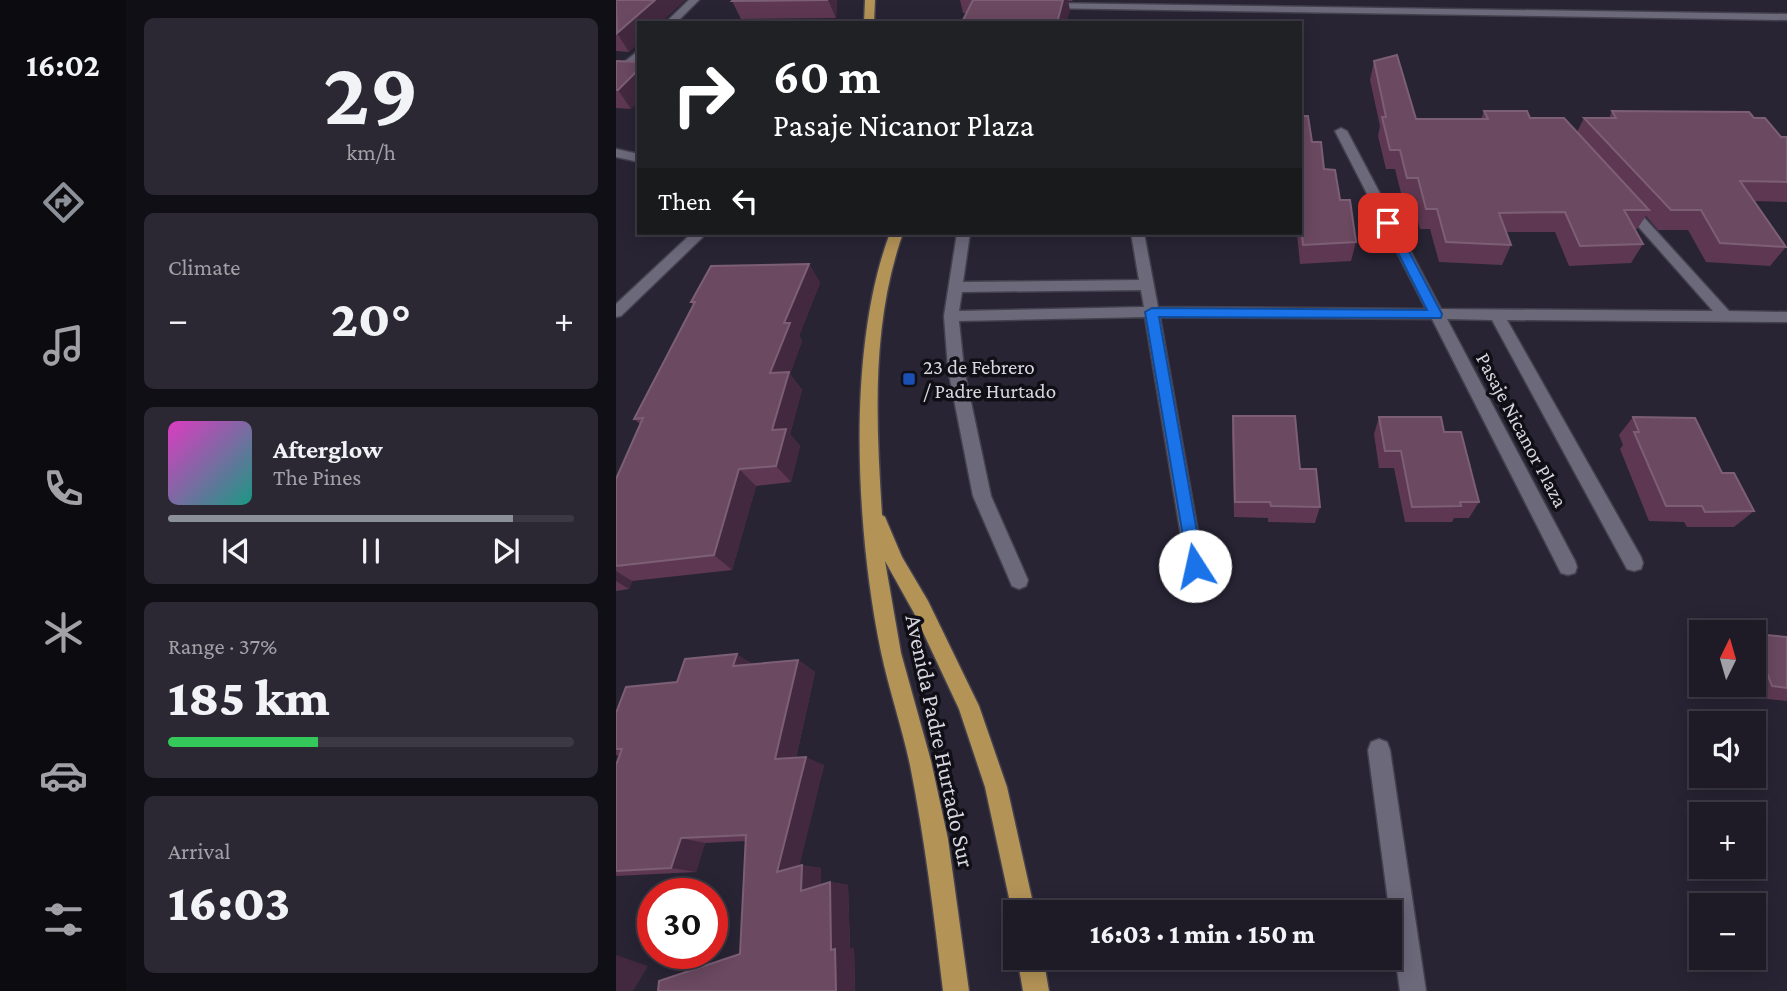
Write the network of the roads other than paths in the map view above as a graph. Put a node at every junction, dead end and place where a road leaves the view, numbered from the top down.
1 (694, 0) edge
2 (870, 0) edge
3 (1031, 5) edge
4 (1621, 5) dead end
5 (1205, 8) junction
6 (1637, 15) junction
7 (1787, 17) edge
8 (672, 21) edge
9 (869, 21) edge
10 (1205, 21) edge
11 (637, 55) edge
12 (616, 75) edge
13 (1341, 131) dead end
14 (616, 153) edge
15 (637, 158) edge
16 (1617, 195) edge
17 (698, 235) edge
18 (895, 235) edge
19 (963, 235) edge
20 (1138, 235) edge
21 (1147, 285) junction
22 (954, 287) junction
23 (616, 312) edge
24 (1152, 312) junction
25 (1436, 314) junction
26 (1497, 315) junction
27 (951, 316) junction
28 (1725, 316) junction
29 (1785, 319) edge
30 (873, 502) junction
31 (1634, 563) dead end
32 (1195, 566) dead end
33 (1568, 567) dead end
34 (1019, 580) dead end
35 (1379, 750) dead end
36 (1020, 900) edge
37 (1032, 970) edge
38 (956, 991) edge
39 (1036, 991) edge
40 (1413, 991) edge

1 - 8 street
2 - 9 main road
3 - 5 street
4 - 6 street
5 - 6 street
5 - 10 street
6 - 7 street
11 - 12 street
13 - 25 street, Pasaje Nicanor Plaza
14 - 15 street
16 - 28 street
17 - 23 street
18 - 30 main road, Avenida Padre Hurtado Sur
19 - 22 street
20 - 21 street
21 - 22 street
21 - 24 street
22 - 27 street
24 - 25 street
24 - 27 street
24 - 32 street
25 - 26 street
25 - 33 street, Pasaje Nicanor Plaza
26 - 28 street
26 - 31 street, Pasaje Nicanor Plaza
27 - 34 street
28 - 29 street
30 - 36 main road, Avenida Padre Hurtado Sur
30 - 38 main road, Avenida Padre Hurtado Sur
35 - 40 street
37 - 39 main road

